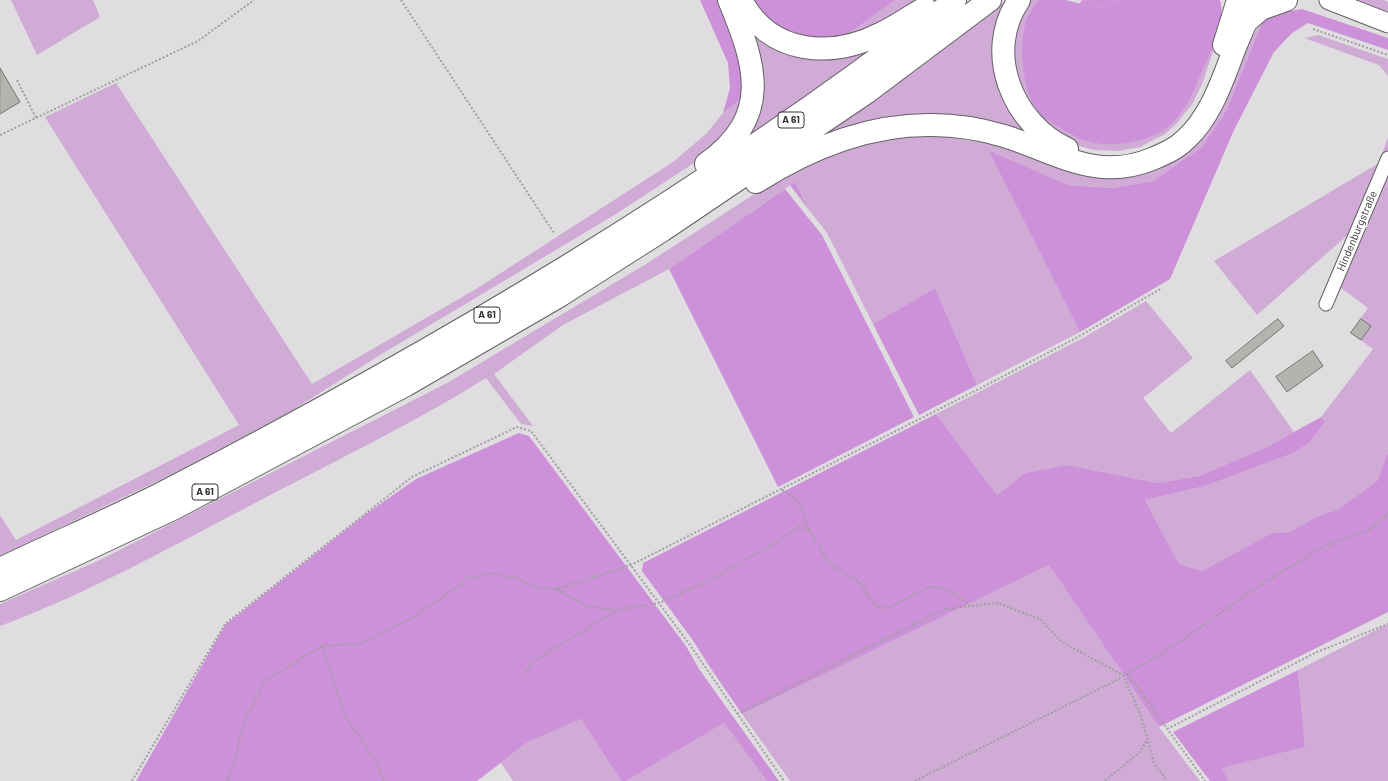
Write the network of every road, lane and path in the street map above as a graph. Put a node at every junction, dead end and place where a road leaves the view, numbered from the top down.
1 (254, 0) edge
2 (401, 0) edge
3 (729, 0) edge
4 (741, 0) edge
5 (938, 0) edge
6 (955, 0) edge
7 (990, 0) edge
8 (1019, 0) edge
9 (1256, 0) edge
10 (1286, 0) edge
11 (1329, 0) edge
12 (1237, 9) edge
13 (1388, 23) edge
14 (1313, 29) dead end
15 (1388, 55) edge
16 (17, 80) dead end
17 (36, 118) junction
18 (0, 135) edge
19 (1388, 158) edge
20 (662, 230) junction
21 (554, 233) dead end
22 (621, 233) junction
23 (1162, 288) dead end
24 (1326, 304) dead end
25 (781, 490) junction
26 (1388, 513) edge
27 (809, 529) junction
28 (631, 565) junction
29 (0, 569) edge
30 (556, 589) junction
31 (0, 590) edge
32 (659, 603) junction
33 (971, 606) junction
34 (617, 610) junction
35 (1388, 624) edge
36 (322, 646) junction
37 (1127, 673) junction
38 (524, 675) dead end
39 (1122, 675) junction
40 (737, 714) junction
41 (1167, 729) junction
42 (1147, 738) junction
43 (132, 781) edge
44 (228, 781) edge
45 (384, 781) edge
46 (784, 781) edge
47 (915, 781) edge
48 (1105, 781) edge
49 (1167, 781) edge
50 (1205, 781) edge

1 - 17 path
2 - 21 path
3 - 22 highway
4 - 5 highway
6 - 22 highway, A 61
7 - 20 highway, A 61
8 - 12 highway
9 - 12 highway
10 - 12 highway
11 - 13 main road
12 - 20 highway
14 - 15 path
16 - 17 path
17 - 18 path
19 - 24 street, Hindenburgstraße
20 - 31 highway, A 61
22 - 29 highway, A 61
23 - 25 path
25 - 27 path
25 - 28 path
26 - 37 path
27 - 32 path
27 - 33 path
28 - 30 path
28 - 32 path
28 - 43 path
30 - 34 path
30 - 36 path
32 - 34 path
32 - 40 path
33 - 39 path
33 - 40 path
34 - 38 path
35 - 41 path
36 - 44 path
36 - 45 path
37 - 39 path
37 - 41 path
39 - 42 path
39 - 47 path
40 - 46 path
41 - 50 path
42 - 48 path
42 - 49 path

